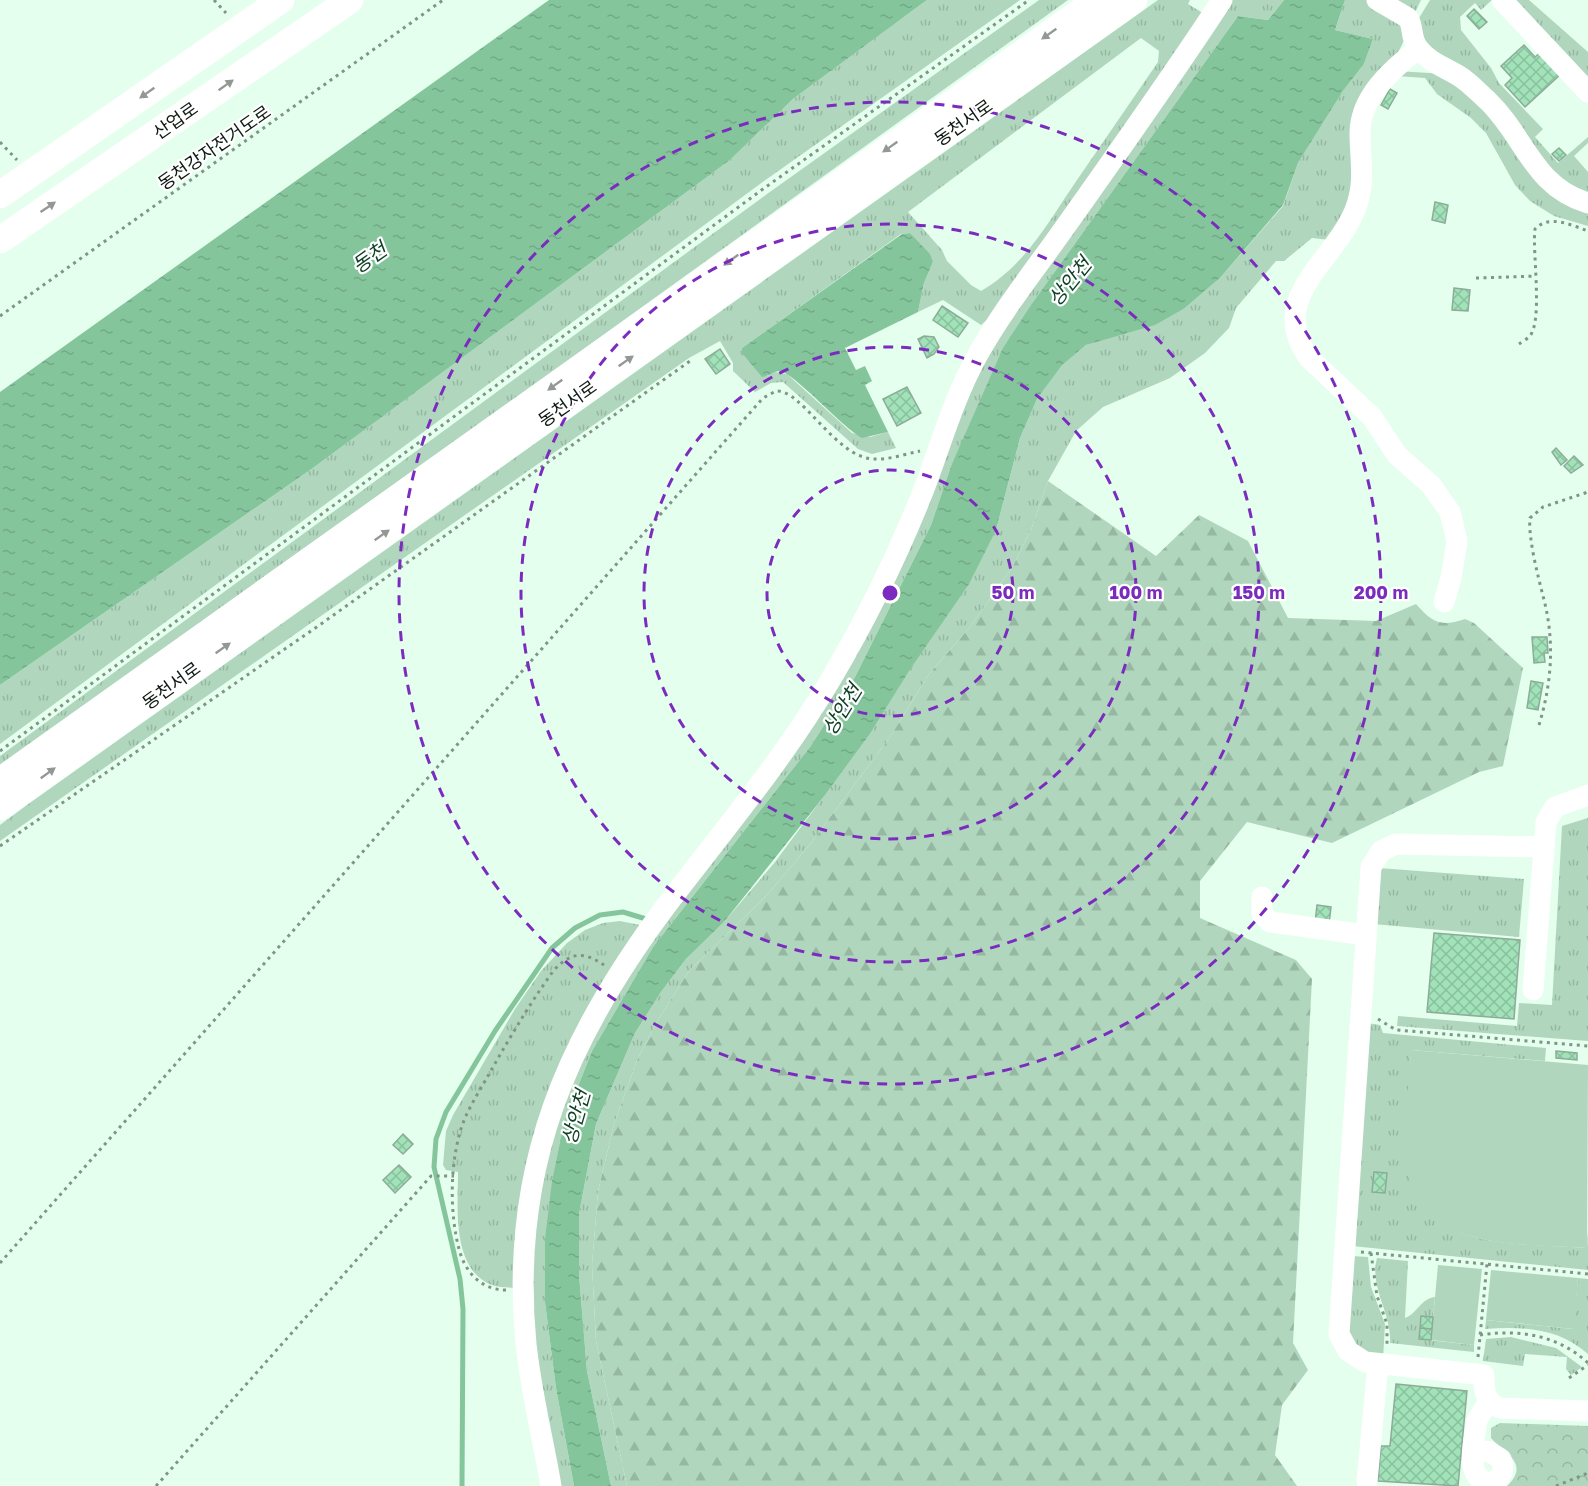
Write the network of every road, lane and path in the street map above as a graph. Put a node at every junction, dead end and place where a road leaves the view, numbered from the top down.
1 (281, 0) edge
2 (350, 0) edge
3 (443, 0) edge
4 (1029, 0) edge
5 (1097, 0) edge
6 (1134, 0) edge
7 (1222, 0) edge
8 (1377, 0) edge
9 (1502, 0) edge
10 (1418, 49) junction
11 (1588, 92) edge
12 (0, 195) edge
13 (1588, 203) edge
14 (1588, 231) edge
15 (0, 240) edge
16 (1536, 276) junction
17 (1476, 278) dead end
18 (0, 316) edge
19 (1519, 344) dead end
20 (690, 362) dead end
21 (939, 447) junction
22 (1588, 492) edge
23 (1443, 602) dead end
24 (1539, 725) dead end
25 (0, 751) edge
26 (0, 781) edge
27 (1588, 795) edge
28 (0, 807) edge
29 (0, 846) edge
30 (1542, 847) junction
31 (1262, 897) dead end
32 (1366, 935) junction
33 (618, 974) junction
34 (1533, 990) dead end
35 (1360, 1019) junction
36 (1588, 1046) edge
37 (454, 1176) junction
38 (1345, 1250) junction
39 (1371, 1253) junction
40 (0, 1263) edge
41 (1487, 1264) junction
42 (1588, 1274) edge
43 (525, 1291) junction
44 (1480, 1335) junction
45 (1382, 1364) junction
46 (1588, 1364) edge
47 (1476, 1374) junction
48 (1569, 1378) dead end
49 (1498, 1405) junction
50 (1588, 1412) edge
51 (1474, 1450) dead end
52 (1588, 1473) edge
53 (1367, 1481) dead end
54 (156, 1486) edge
55 (551, 1486) edge
56 (1557, 1486) edge

1 -> 12 main road
15 -> 2 main road, 산업로
3 - 18 path, 동천강자전거도로
4 - 25 path
5 -> 26 main road, 동천서로
28 -> 6 main road, 동천서로
7 - 21 street
8 - 10 street
9 - 11 street
10 - 13 street
10 - 23 street
14 - 16 path
16 - 17 path
16 - 19 path
20 - 29 path
21 - 33 street
21 - 40 path
22 - 24 path
27 - 30 street
30 - 32 street
30 - 34 street
31 - 32 street
32 - 35 street
33 - 37 path
33 - 43 street
35 - 36 path
35 - 38 street
37 - 43 path
37 - 54 path
38 - 39 path
38 - 45 street
39 - 41 path
39 - 45 path
41 - 42 path
41 - 44 path
43 - 55 street
44 - 46 path
44 - 47 path
45 - 47 street
45 - 53 street
46 - 48 path
47 - 49 street
49 - 50 street
49 - 51 street
52 - 56 path

